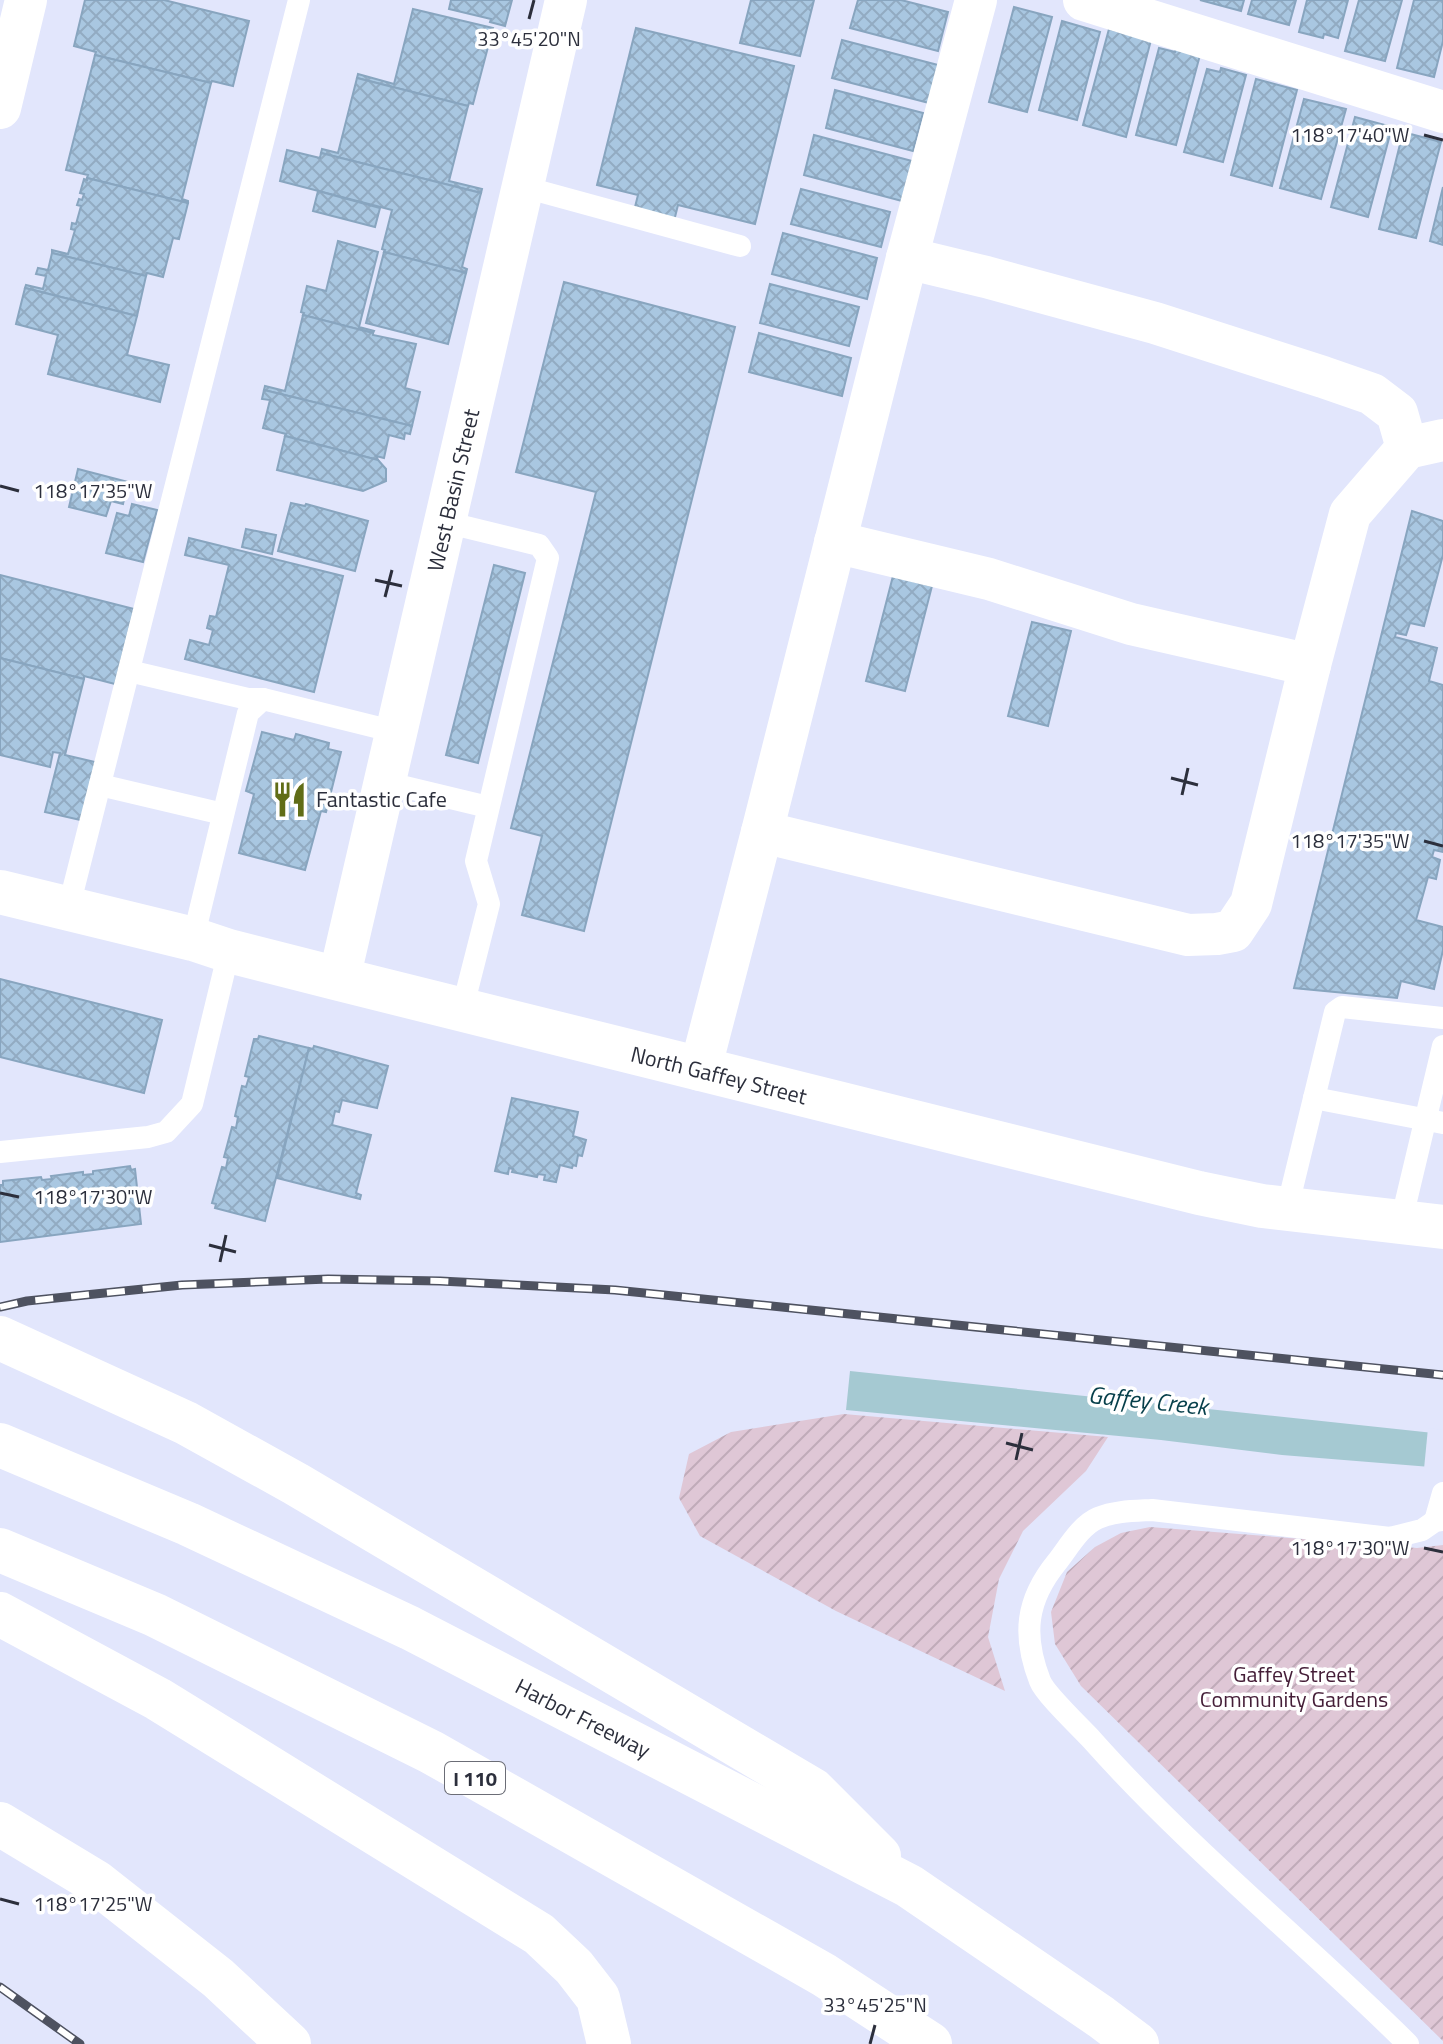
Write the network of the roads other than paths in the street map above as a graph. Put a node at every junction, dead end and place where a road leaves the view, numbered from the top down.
1 (26, 0) edge
2 (299, 0) edge
3 (566, 0) edge
4 (976, 0) edge
5 (1084, 0) edge
6 (0, 108) edge
7 (1443, 112) edge
8 (524, 187) junction
9 (740, 246) dead end
10 (907, 258) junction
11 (1425, 444) edge
12 (445, 522) junction
13 (835, 542) junction
14 (1310, 665) junction
15 (129, 671) junction
16 (263, 699) junction
17 (396, 732) junction
18 (384, 782) junction
19 (100, 785) junction
20 (488, 807) junction
21 (223, 814) junction
22 (762, 832) junction
23 (0, 892) edge
24 (68, 910) junction
25 (211, 945) junction
26 (339, 979) junction
27 (462, 1010) junction
28 (1443, 1018) edge
29 (1443, 1046) edge
30 (700, 1070) junction
31 (1314, 1098) junction
32 (1434, 1121) edge
33 (0, 1152) edge
34 (1287, 1209) junction
35 (1422, 1225) edge
36 (0, 1338) edge
37 (2, 1446) edge
38 (1443, 1493) edge
39 (1439, 1520) edge
40 (0, 1550) edge
41 (0, 1614) edge
42 (0, 1824) edge
43 (909, 1886) junction
44 (289, 2044) edge
45 (609, 2044) edge
46 (930, 2044) edge
47 (1137, 2044) edge
48 (1408, 2044) edge

1 - 6 street
2 - 15 lane
3 - 8 street, West Basin Street
4 - 10 street
5 - 7 street
8 - 9 lane
8 - 12 street, West Basin Street
10 - 11 street
10 - 13 street
11 - 14 street
12 - 17 street, West Basin Street
12 - 20 lane
13 - 14 street
13 - 22 street
14 - 22 street
15 - 16 lane
15 - 19 lane
16 - 17 lane
16 - 21 lane
17 - 18 street, West Basin Street
18 - 20 lane
18 - 26 street, West Basin Street
19 - 21 lane
19 - 24 lane
20 - 27 lane
21 - 25 lane
22 - 30 street
23 - 24 main road, North Gaffey Street
24 - 25 main road, North Gaffey Street
25 - 26 main road, North Gaffey Street
25 - 33 lane
26 - 27 main road, North Gaffey Street
27 - 30 main road, North Gaffey Street
28 - 31 lane
29 - 32 lane
30 - 34 main road, North Gaffey Street
31 - 32 lane
31 - 34 lane
32 - 35 lane
34 - 35 main road, North Gaffey Street
36 - 43 main road
37 - 43 main road, Harbor Freeway
38 - 39 lane
39 - 48 lane
40 - 46 main road, I 110
41 - 45 main road
42 - 44 main road
43 - 47 main road, Harbor Freeway

